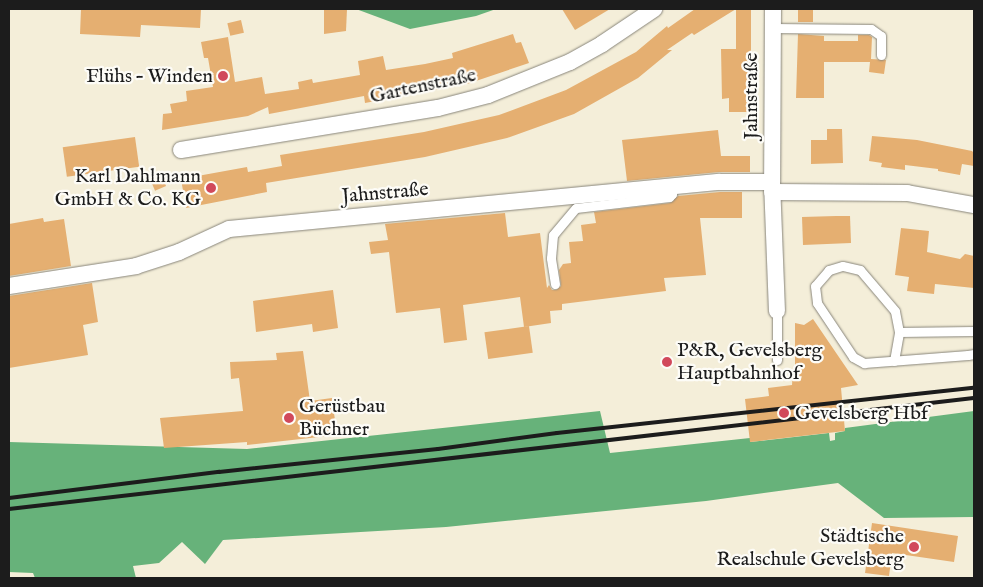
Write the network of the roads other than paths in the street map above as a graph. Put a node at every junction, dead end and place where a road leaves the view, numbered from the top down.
1 (654, 9) edge
2 (773, 9) edge
3 (773, 28) junction
4 (881, 55) dead end
5 (181, 150) dead end
6 (672, 187) junction
7 (772, 187) junction
8 (974, 205) edge
9 (555, 284) dead end
10 (9, 286) edge
11 (777, 311) joint
12 (974, 331) edge
13 (899, 332) junction
14 (974, 354) edge
15 (777, 360) dead end
16 (894, 361) junction

1 - 5 street, Gartenstraße
2 - 3 street, Jahnstraße
3 - 4 lane
3 - 7 street, Jahnstraße
6 - 7 street, Jahnstraße
6 - 9 lane
6 - 10 street, Jahnstraße
7 - 8 street
7 - 11 street, Jahnstraße
11 - 15 lane, Jahnstraße
12 - 13 lane
13 - 16 lane
13 - 16 lane
14 - 16 lane

